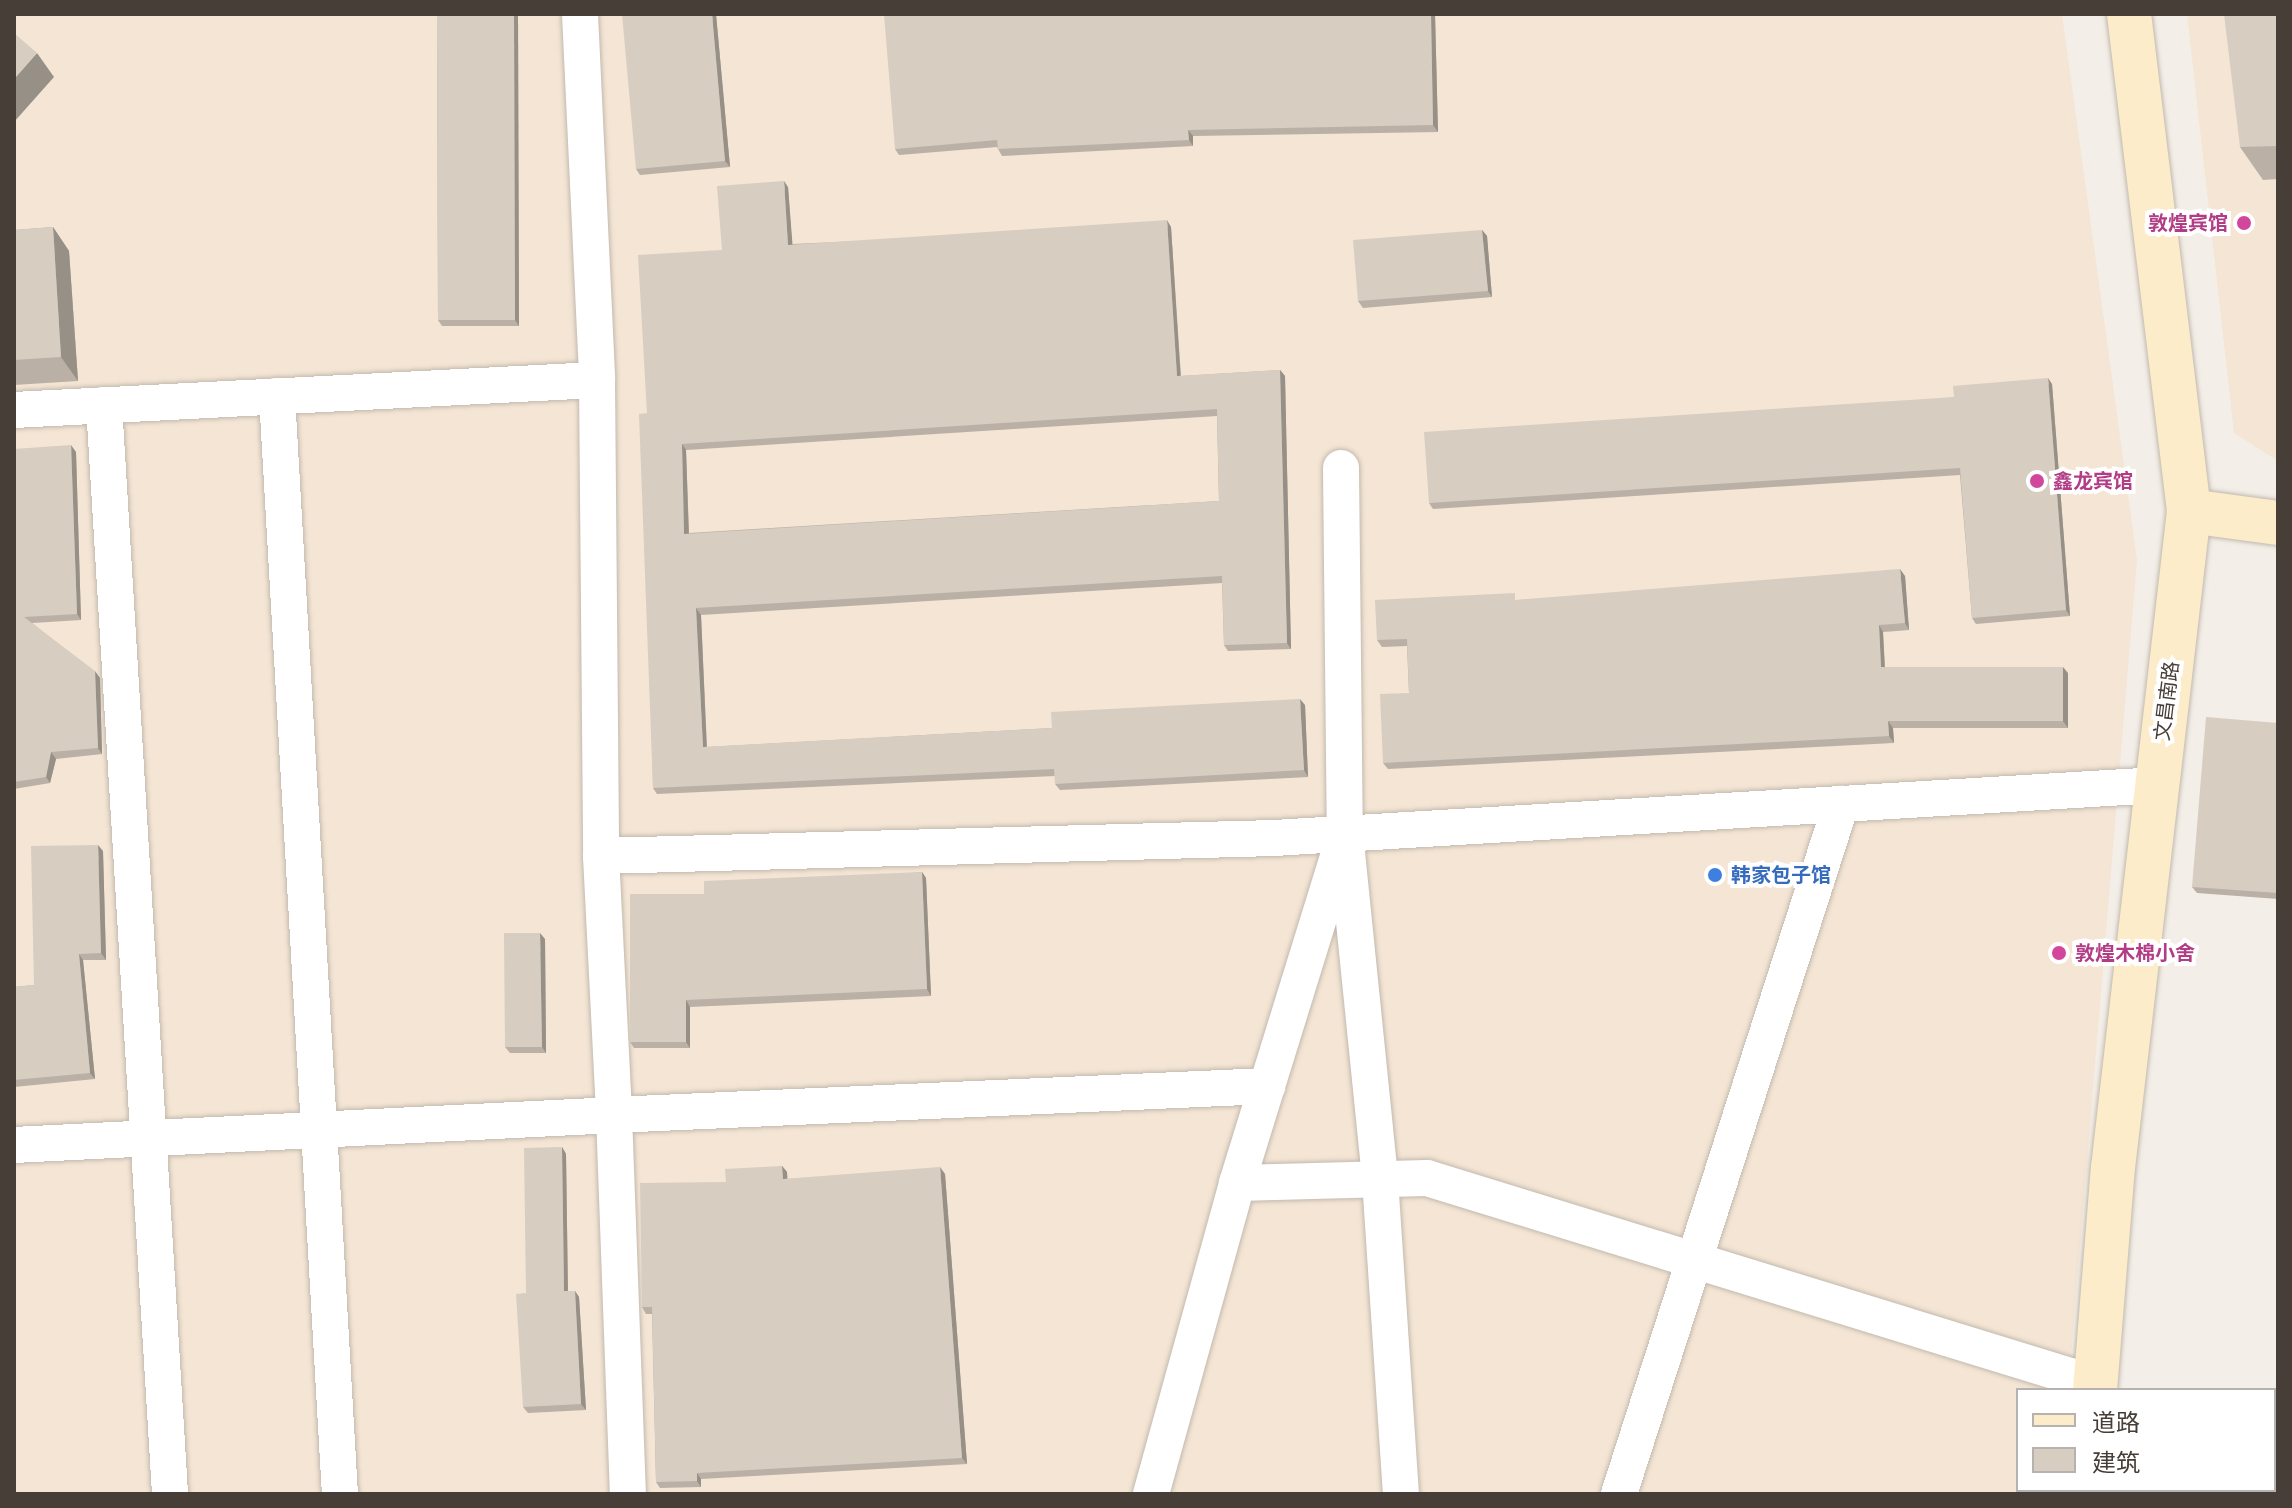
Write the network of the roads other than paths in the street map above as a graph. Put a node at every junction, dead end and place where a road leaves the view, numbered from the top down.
1 (580, 14) edge
2 (2129, 14) edge
3 (597, 380) junction
4 (277, 396) junction
5 (104, 405) junction
6 (14, 410) edge
7 (1341, 468) dead end
8 (2189, 511) junction
9 (2278, 523) edge
10 (2158, 785) junction
11 (1841, 804) junction
12 (1345, 833) junction
13 (601, 856) junction
14 (1267, 1086) junction
15 (614, 1115) junction
16 (322, 1131) junction
17 (148, 1139) junction
18 (14, 1145) edge
19 (1380, 1179) junction
20 (1237, 1183) junction
21 (1694, 1261) junction
22 (2096, 1387) edge
23 (170, 1494) edge
24 (340, 1494) edge
25 (628, 1494) edge
26 (1151, 1494) edge
27 (1401, 1494) edge
28 (1619, 1494) edge

1 - 3 street
2 - 8 street, 文昌南路
3 - 4 street
3 - 13 street
4 - 5 street
4 - 16 street
5 - 6 street
5 - 17 street
7 - 12 street
8 - 9 street
8 - 10 street, 文昌南路
10 - 11 street
10 - 22 street, 文昌南路
11 - 12 street
11 - 21 street
12 - 13 street
12 - 14 street
12 - 19 street
13 - 15 street
14 - 15 street
14 - 20 street
15 - 16 street
15 - 25 street
16 - 17 street
16 - 24 street
17 - 18 street
17 - 23 street
19 - 20 street
19 - 21 street
19 - 27 street
20 - 26 street
21 - 22 street
21 - 28 street

